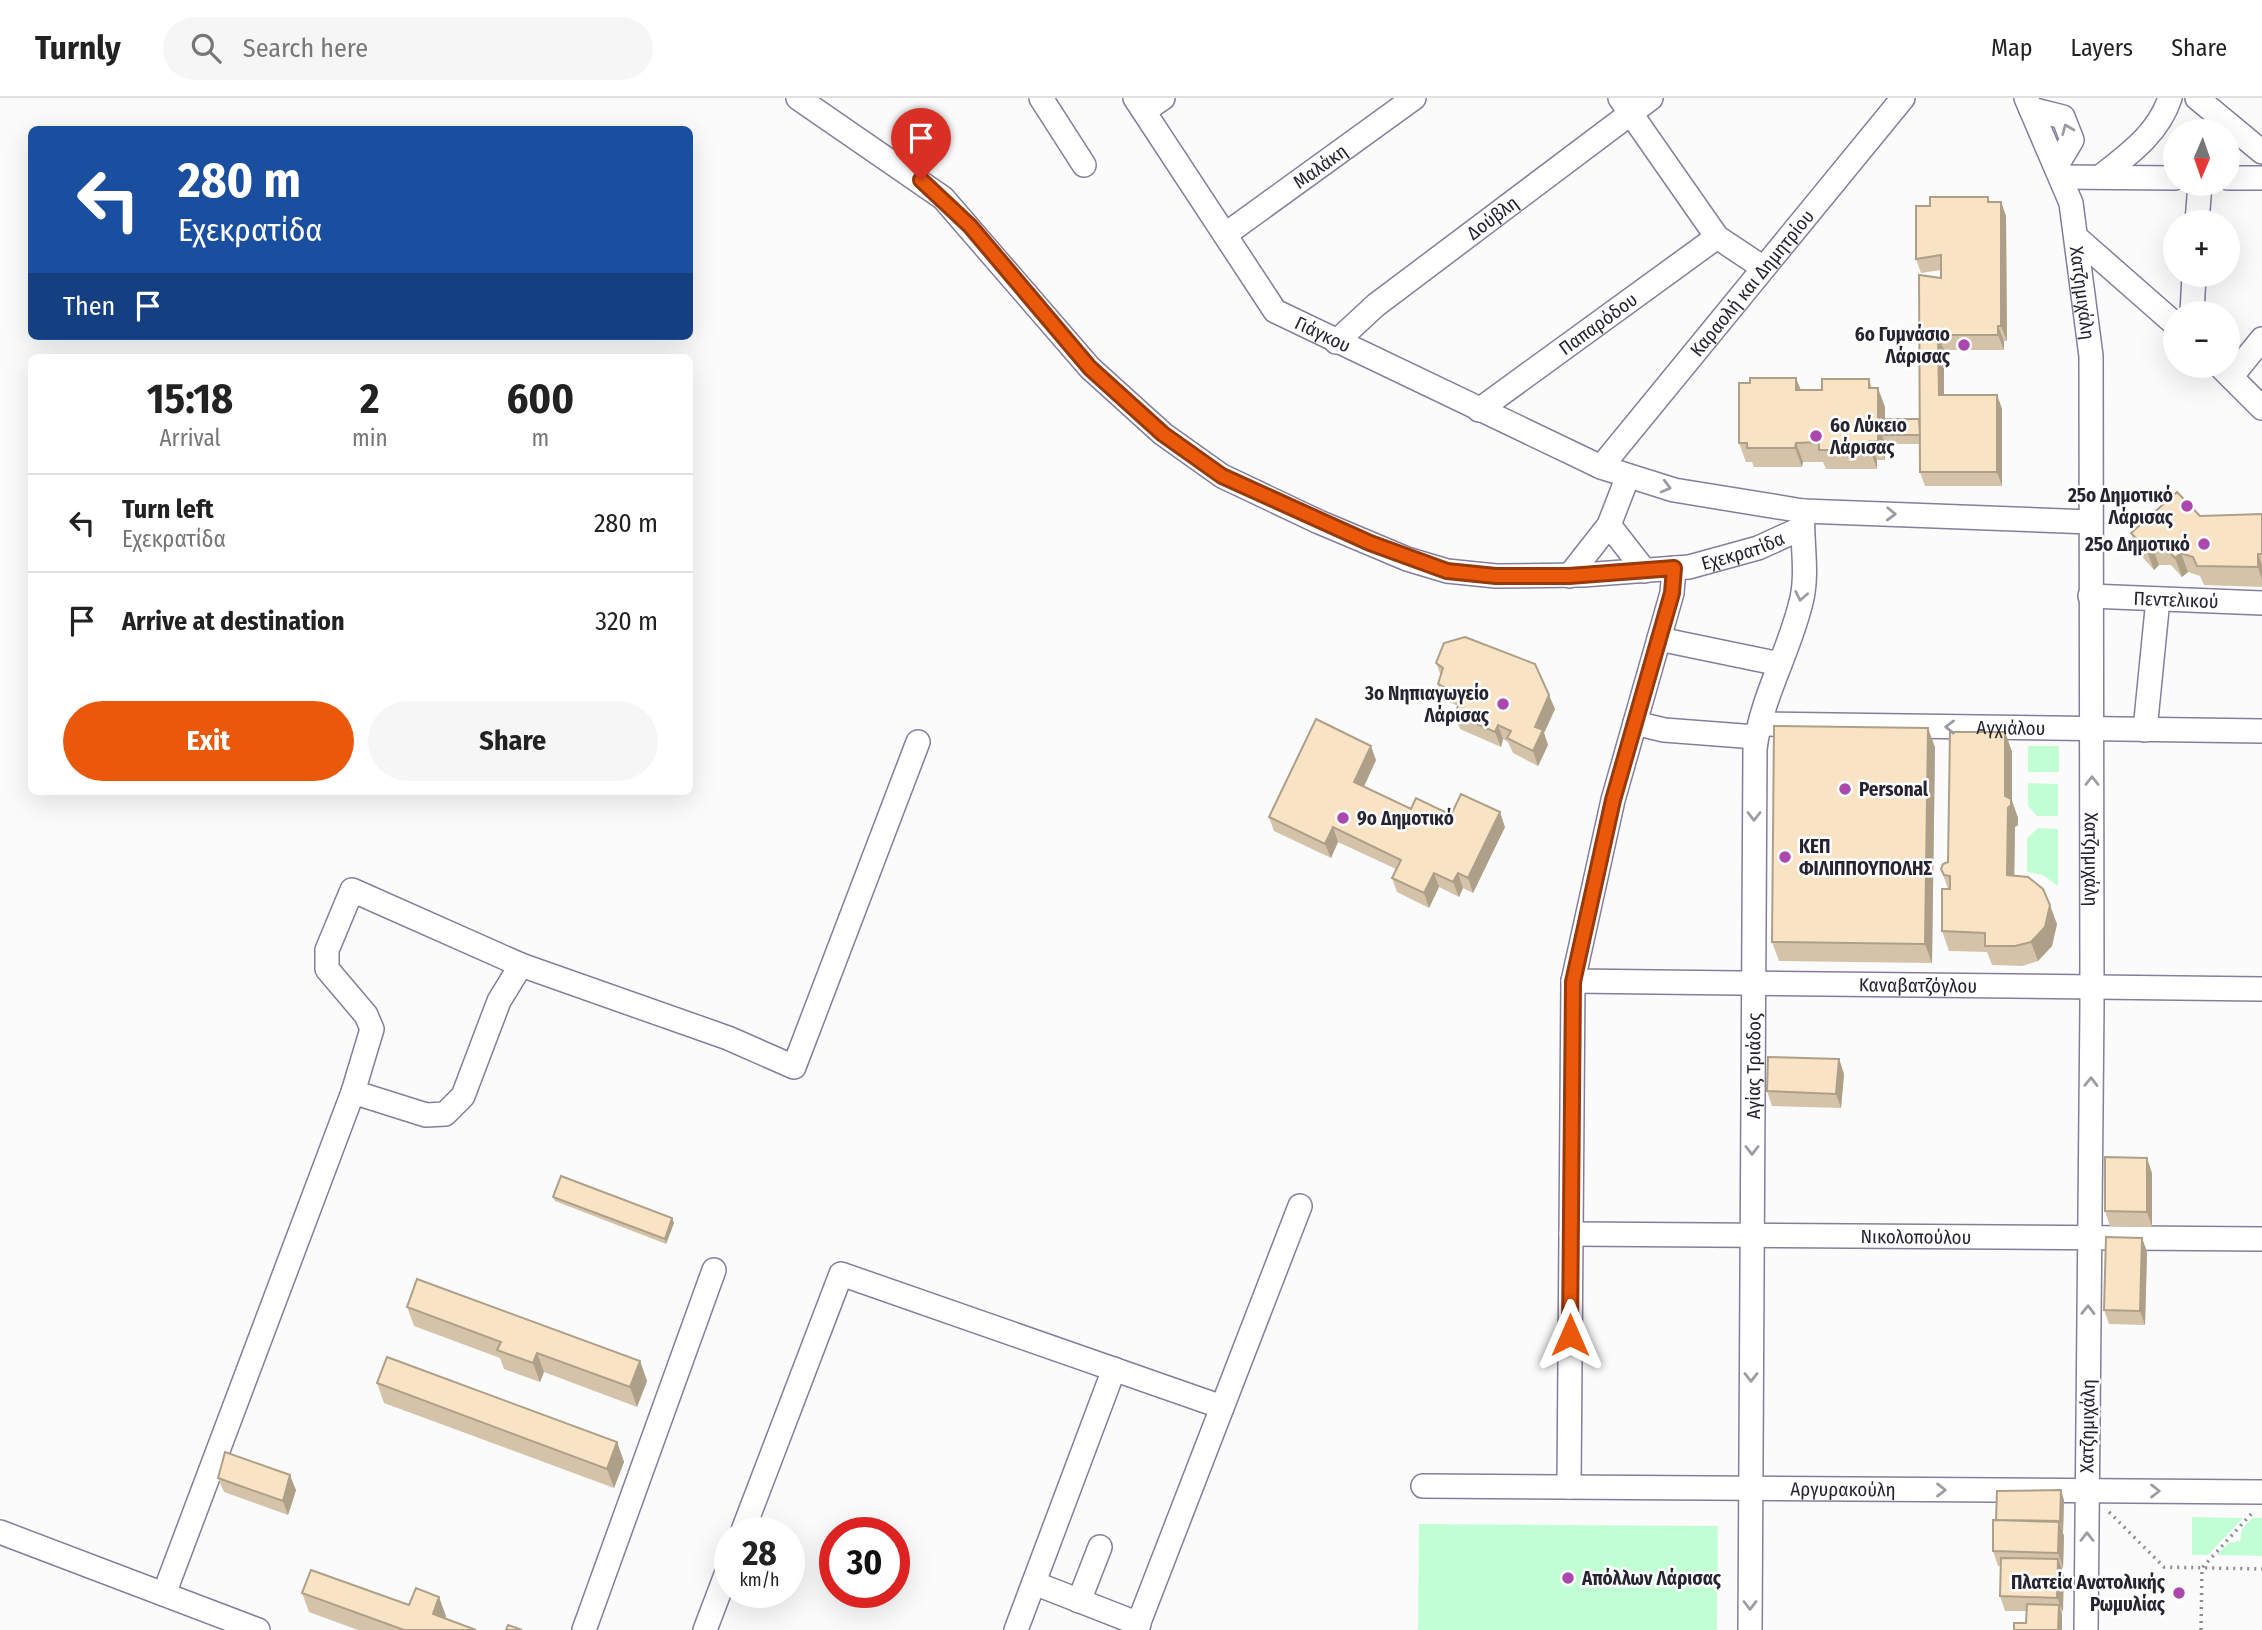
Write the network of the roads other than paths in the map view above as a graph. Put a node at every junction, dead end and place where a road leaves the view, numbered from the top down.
1 (799, 98) edge
2 (1041, 98) edge
3 (1163, 98) edge
4 (1414, 98) edge
5 (1651, 98) edge
6 (1903, 98) edge
7 (2170, 98) edge
8 (2197, 98) edge
9 (2028, 103) edge
10 (1140, 105) edge
11 (1625, 106) edge
12 (2262, 152) edge
13 (1084, 165) dead end
14 (2059, 171) junction
15 (2100, 177) junction
16 (2163, 178) edge
17 (2240, 178) edge
18 (2262, 178) edge
19 (1226, 234) junction
20 (1717, 237) junction
21 (2077, 237) junction
22 (1762, 267) junction
23 (2163, 313) edge
24 (2262, 339) edge
25 (1336, 342) junction
26 (2240, 359) edge
27 (2231, 378) edge
28 (2262, 408) edge
29 (1479, 410) junction
30 (1601, 467) junction
31 (1628, 476) junction
32 (1802, 519) junction
33 (2090, 522) junction
34 (1609, 525) junction
35 (1674, 568) junction
36 (1645, 571) junction
37 (1569, 576) junction
38 (2090, 596) junction
39 (2158, 599) junction
40 (2262, 603) edge
41 (1659, 639) junction
42 (1780, 664) junction
43 (1635, 723) junction
44 (2092, 729) junction
45 (2145, 730) junction
46 (1758, 731) junction
47 (2262, 731) edge
48 (918, 742) dead end
49 (521, 965) junction
50 (1573, 982) junction
51 (1754, 984) junction
52 (2092, 987) junction
53 (2262, 989) edge
54 (353, 1092) junction
55 (1300, 1206) dead end
56 (1571, 1234) junction
57 (1751, 1235) junction
58 (2089, 1237) junction
59 (2262, 1239) edge
60 (714, 1270) dead end
61 (1114, 1369) junction
62 (1222, 1406) junction
63 (1423, 1486) dead end
64 (1569, 1487) junction
65 (1751, 1488) junction
66 (2087, 1491) junction
67 (2260, 1492) edge
68 (748, 1517) edge
69 (0, 1532) edge
70 (1100, 1547) dead end
71 (1034, 1583) junction
72 (164, 1594) junction
73 (1079, 1601) junction
74 (714, 1606) edge
75 (1138, 1627) edge
76 (258, 1630) edge
77 (584, 1630) edge
78 (705, 1630) edge
79 (1016, 1630) edge
80 (1750, 1630) edge
81 (2086, 1630) edge

1 - 37 street, Εχεκρατίδα
2 - 13 street
3 - 10 street
4 - 19 street, Μαλάκη
5 - 11 street, Δούβλη
6 - 22 street, Καραολή και Δημητρίου
7 - 15 street
8 - 12 street
9 - 14 street, Χατζημιχάλη
10 - 19 street, Γιάγκου
11 - 20 street
11 - 25 street, Δούβλη
14 - 15 street
14 - 21 street, Χατζημιχάλη
15 - 16 street
17 - 18 street
19 - 25 street, Γιάγκου
20 - 22 street
20 - 29 street, Παπαρόδου
21 - 23 street
21 - 33 street, Χατζημιχάλη
22 - 30 street, Καραολή και Δημητρίου
24 - 26 street
25 - 29 street, Γιάγκου
27 - 28 street
29 - 30 street, Γιάγκου
30 - 31 street, Γιάγκου
31 -> 32 street, Γιάγκου
31 - 34 street
32 -> 33 street, Γιάγκου
32 - 35 street, Εχεκρατίδα
32 -> 42 street, Αγίας Τριάδος
33 - 38 street, Χατζημιχάλη
34 - 36 street
34 - 37 street
35 - 36 street, Εχεκρατίδα
35 - 41 street
36 - 37 street, Εχεκρατίδα
38 - 39 street, Πεντελικού
38 - 44 street, Χατζημιχάλη
39 - 40 street, Πεντελικού
39 - 45 street
41 - 42 street
41 - 43 street
42 - 46 street, Αγίας Τριάδος
43 - 46 street, Αγχιάλου
43 - 50 street
44 - 45 street, Αγχιάλου
44 -> 46 street, Αγχιάλου
52 -> 44 street, Χατζημιχάλη
45 - 47 street, Αγχιάλου
46 -> 51 street, Αγίας Τριάδος
48 - 49 street
49 - 54 street
49 - 54 street
50 - 51 street, Καναβατζόγλου
50 - 56 street
51 - 52 street, Καναβατζόγλου
51 -> 57 street, Αγίας Τριάδος
52 - 53 street, Καναβατζόγλου
58 -> 52 street, Χατζημιχάλη
54 - 72 street
55 - 62 street
56 - 57 street, Νικολοπούλου
56 - 64 street
57 - 58 street, Νικολοπούλου
57 -> 65 street, Αγίας Τριάδος
58 - 59 street, Νικολοπούλου
66 -> 58 street, Χατζημιχάλη
60 - 77 street
61 - 62 street
61 - 68 street
61 - 71 street
62 - 75 street
63 - 64 street, Αργυρακούλη
64 - 65 street, Αργυρακούλη
65 -> 66 street, Αργυρακούλη
65 -> 80 street, Αγίας Τριάδος
66 -> 67 street, Αργυρακούλη
81 -> 66 street, Χατζημιχάλη
69 - 72 street
70 - 73 street
71 - 73 street
71 - 79 street
72 - 76 street
73 - 75 street
74 - 78 street

